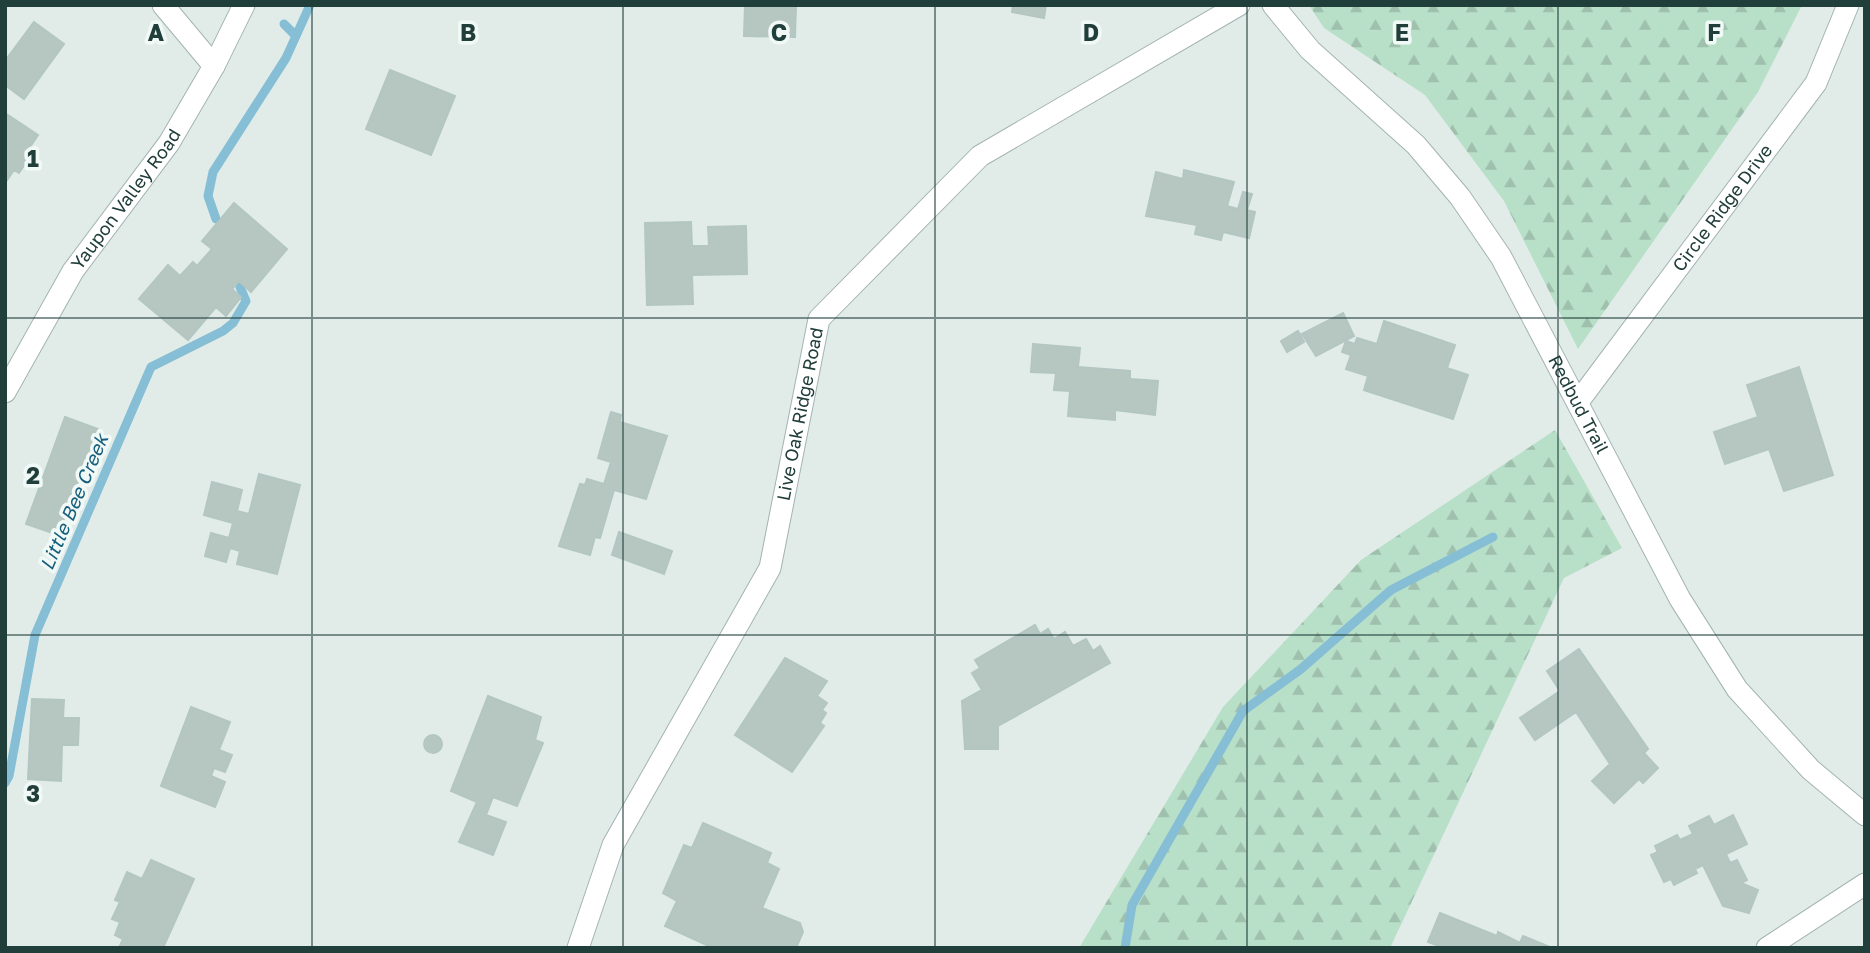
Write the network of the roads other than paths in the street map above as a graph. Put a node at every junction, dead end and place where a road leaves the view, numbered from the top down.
1 (163, 5) edge
2 (244, 5) edge
3 (1239, 5) edge
4 (1273, 5) edge
5 (1848, 5) edge
6 (214, 66) junction
7 (5, 391) edge
8 (1578, 402) junction
9 (1865, 816) edge
10 (1865, 884) edge
11 (578, 948) edge
12 (1767, 948) edge

1 - 6 street
2 - 6 street, Yaupon Valley Road
3 - 11 street, Live Oak Ridge Road
4 - 8 street, Redbud Trail
5 - 8 street, Circle Ridge Drive
6 - 7 street, Yaupon Valley Road
8 - 9 street, Redbud Trail
10 - 12 street

